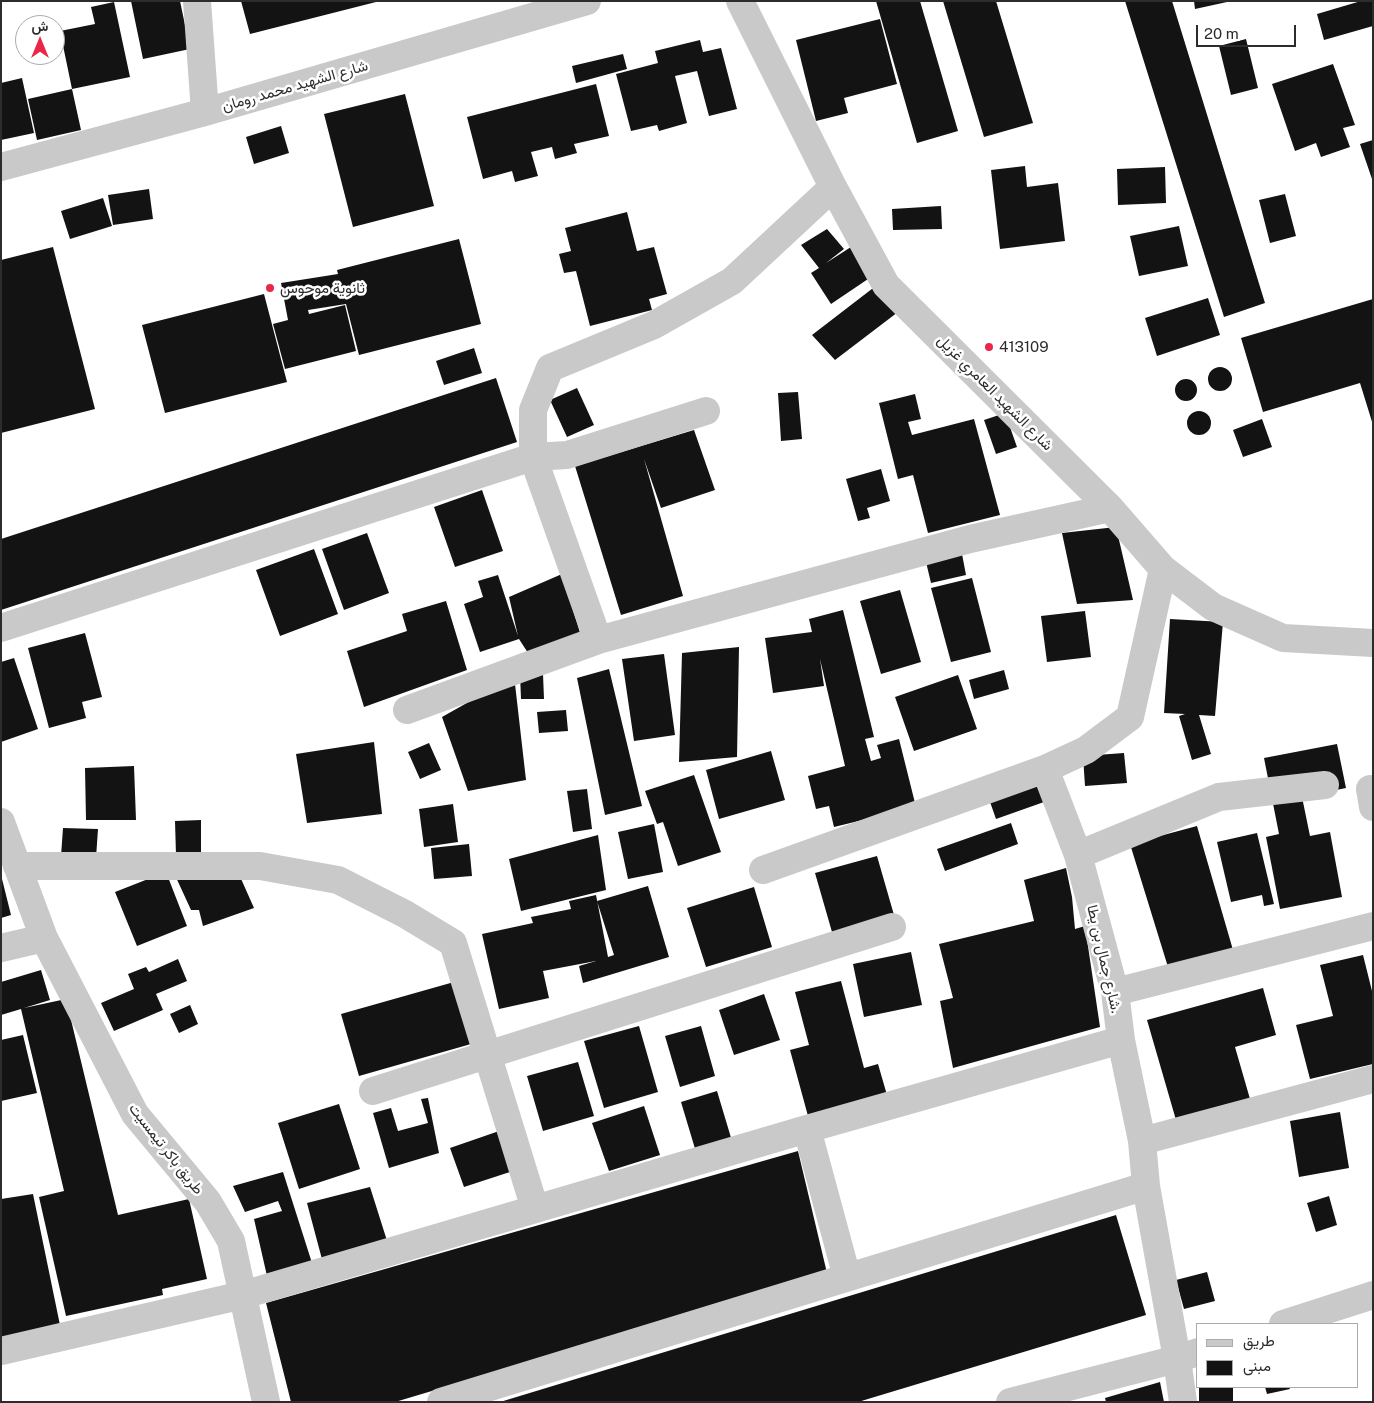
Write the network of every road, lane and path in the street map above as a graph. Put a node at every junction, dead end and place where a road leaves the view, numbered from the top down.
1 (198, 1) edge
2 (588, 1) edge
3 (740, 1) edge
4 (205, 112) junction
5 (1, 167) edge
6 (834, 188) junction
7 (706, 411) dead end
8 (533, 457) junction
9 (1110, 508) junction
10 (1163, 569) junction
11 (1, 628) edge
12 (598, 640) junction
13 (1373, 644) edge
14 (407, 710) dead end
15 (1045, 769) junction
16 (1325, 785) dead end
17 (1, 822) edge
18 (1078, 854) junction
19 (17, 866) junction
20 (763, 870) dead end
21 (1373, 926) edge
22 (892, 927) dead end
23 (44, 938) junction
24 (1, 948) edge
25 (1115, 992) junction
26 (1121, 1040) junction
27 (489, 1055) junction
28 (1373, 1078) edge
29 (373, 1091) dead end
30 (808, 1130) junction
31 (1142, 1141) junction
32 (1146, 1186) junction
33 (534, 1209) junction
34 (847, 1277) junction
35 (243, 1294) junction
36 (1373, 1295) edge
37 (1286, 1323) edge
38 (1, 1351) edge
39 (1188, 1356) edge
40 (266, 1402) edge
41 (441, 1402) edge
42 (1010, 1402) edge
43 (1183, 1402) edge

1 - 4 street
2 - 4 street, شارع الشهيد محمد رومان
3 - 6 street, شارع الشهيد العامري غزيل
4 - 5 street, شارع الشهيد محمد رومان
6 - 8 street
6 - 9 street, شارع الشهيد العامري غزيل
7 - 8 street
8 - 11 street
8 - 12 street
9 - 10 street, شارع الشهيد العامري غزيل
9 - 12 street
10 - 13 street, شارع الشهيد العامري غزيل
10 - 15 street
12 - 14 street
15 - 18 street, شارع جمال بن يطا.
15 - 20 street
16 - 18 street
17 - 19 street, طريق باكر تيمسيت
18 - 25 street, شارع جمال بن يطا.
19 - 23 street, طريق باكر تيمسيت
19 - 27 street
21 - 25 street
22 - 27 street
23 - 24 street
23 - 35 street, طريق باكر تيمسيت
25 - 26 street, شارع جمال بن يطا.
26 - 30 street
26 - 31 street, شارع جمال بن يطا.
27 - 29 street
27 - 33 street
28 - 31 street
30 - 33 street
30 - 34 street
31 - 32 street, شارع جمال بن يطا.
32 - 34 street
32 - 39 street, شارع جمال بن يطا.
33 - 35 street
34 - 41 street
35 - 38 street
35 - 40 street, طريق باكر تيمسيت
36 - 37 street
39 - 42 street
39 - 43 street, شارع جمال بن يطا.

